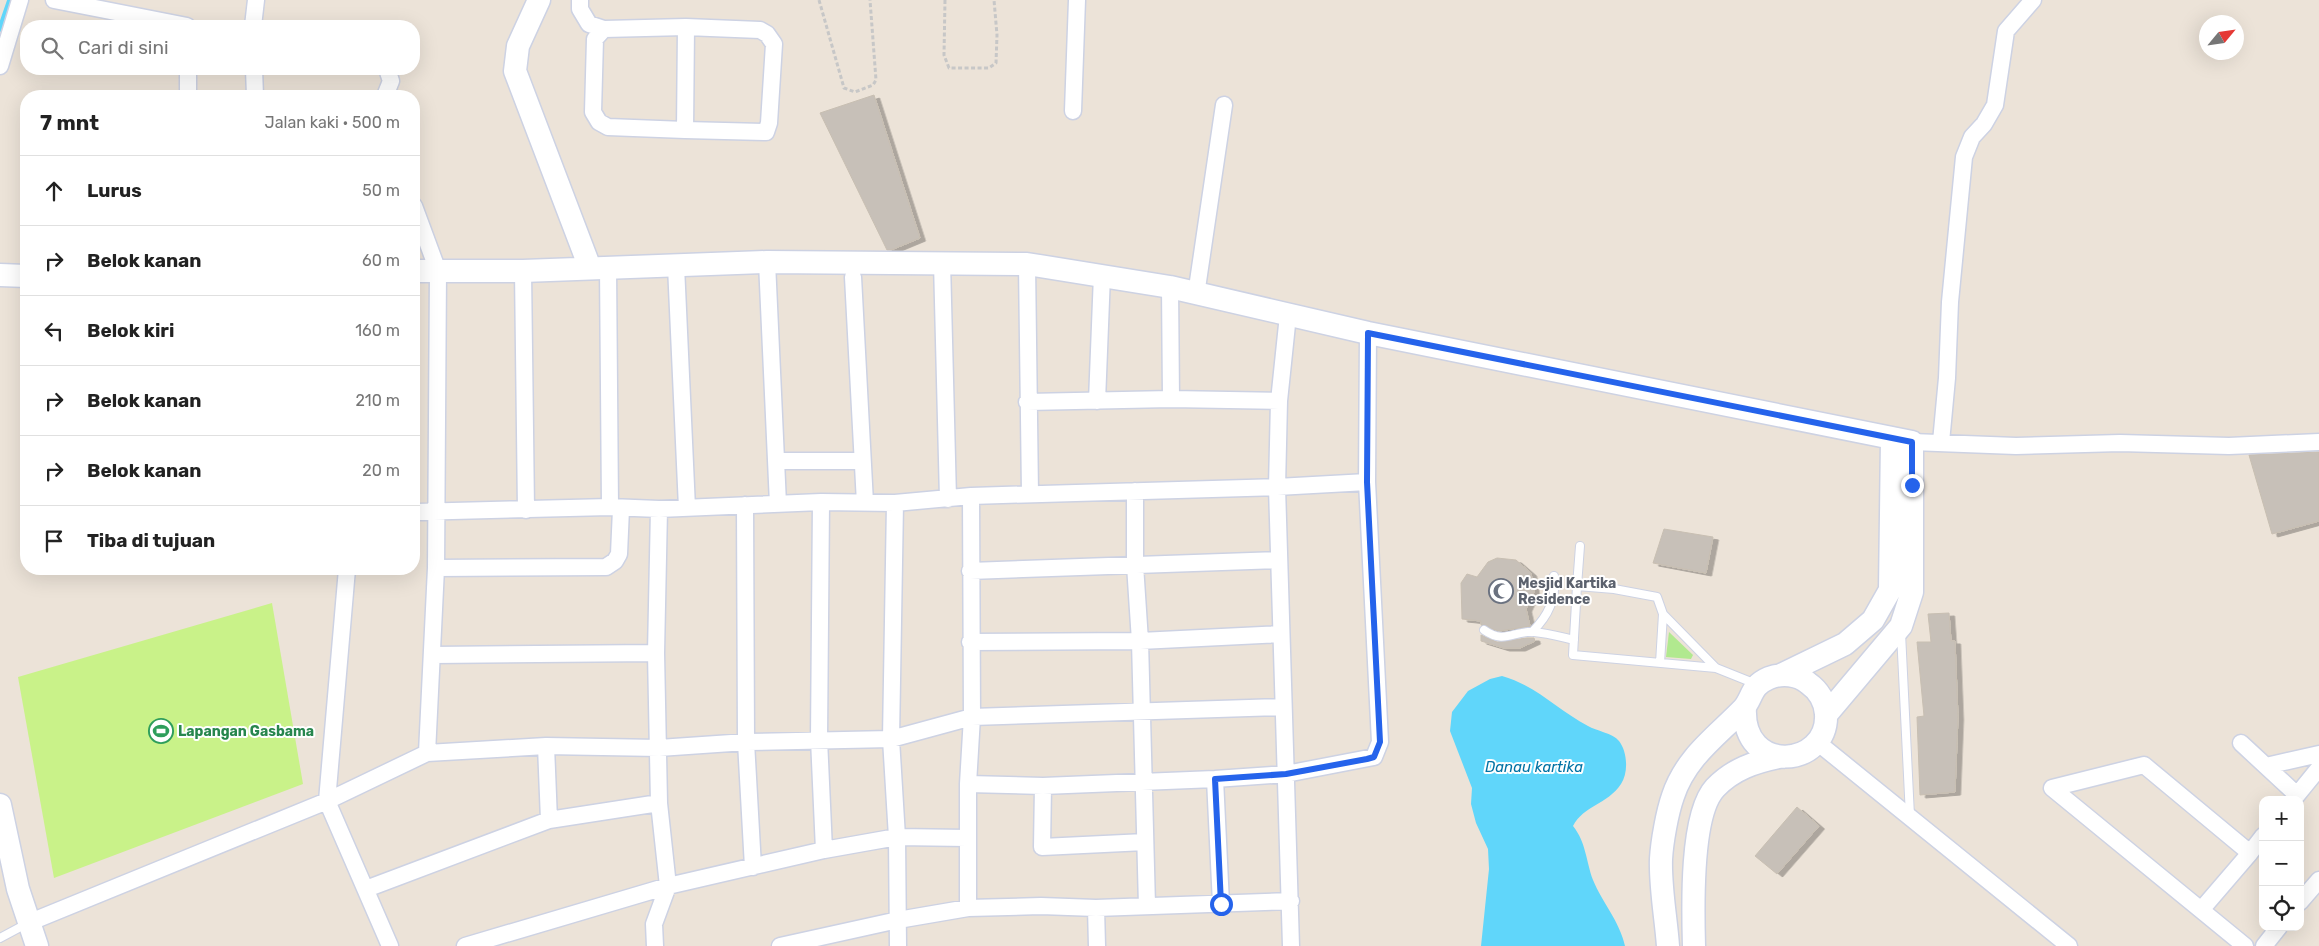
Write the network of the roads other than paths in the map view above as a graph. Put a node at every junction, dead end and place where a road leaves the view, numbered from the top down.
1 (20, 0) edge
2 (54, 0) edge
3 (256, 0) edge
4 (538, 0) edge
5 (580, 0) edge
6 (1077, 0) edge
7 (2033, 0) edge
8 (156, 20) edge
9 (254, 20) edge
10 (686, 27) junction
11 (604, 29) junction
12 (0, 66) edge
13 (188, 75) edge
14 (254, 75) edge
15 (389, 75) edge
16 (188, 90) edge
17 (255, 90) edge
18 (387, 90) edge
19 (1224, 105) dead end
20 (1072, 111) dead end
21 (684, 130) junction
22 (420, 222) edge
23 (767, 262) junction
24 (942, 262) junction
25 (1027, 264) junction
26 (676, 266) junction
27 (604, 267) junction
28 (438, 270) junction
29 (420, 271) edge
30 (523, 271) junction
31 (0, 275) edge
32 (1102, 275) junction
33 (20, 276) edge
34 (853, 277) dead end
35 (1170, 287) junction
36 (1196, 295) junction
37 (1288, 315) junction
38 (1368, 333) junction
39 (1171, 399) junction
40 (1097, 401) junction
41 (1279, 401) junction
42 (1027, 402) junction
43 (1902, 440) junction
44 (1941, 442) junction
45 (2319, 442) edge
46 (776, 461) junction
47 (862, 461) junction
48 (1367, 482) junction
49 (1277, 487) junction
50 (1135, 491) junction
51 (1030, 494) junction
52 (972, 496) junction
53 (948, 499) junction
54 (821, 502) junction
55 (865, 502) junction
56 (895, 503) junction
57 (778, 504) junction
58 (745, 505) junction
59 (615, 508) junction
60 (687, 508) junction
61 (659, 509) junction
62 (526, 510) junction
63 (436, 511) junction
64 (420, 512) edge
65 (1580, 546) dead end
66 (1279, 560) junction
67 (1135, 565) junction
68 (436, 568) junction
69 (970, 571) junction
70 (346, 575) edge
71 (1554, 576) dead end
72 (1577, 586) junction
73 (1664, 614) junction
74 (1901, 626) junction
75 (1484, 630) dead end
76 (1532, 632) junction
77 (1280, 634) junction
78 (1574, 640) junction
79 (1140, 641) junction
80 (970, 642) junction
81 (656, 653) junction
82 (433, 655) junction
83 (1660, 664) junction
84 (1716, 668) junction
85 (1781, 675) junction
86 (1758, 685) junction
87 (1283, 707) junction
88 (1745, 707) junction
89 (1142, 710) junction
90 (1826, 715) junction
91 (972, 717) junction
92 (819, 739) junction
93 (891, 739) junction
94 (746, 742) junction
95 (1817, 742) junction
96 (2241, 743) dead end
97 (546, 746) junction
98 (659, 748) junction
99 (427, 753) junction
100 (2319, 754) edge
101 (1779, 757) junction
102 (2266, 766) junction
103 (2319, 768) edge
104 (1286, 774) junction
105 (1215, 779) junction
106 (1144, 781) junction
107 (968, 784) junction
108 (1043, 786) junction
109 (2294, 796) edge
110 (2296, 796) edge
111 (327, 801) junction
112 (659, 803) junction
113 (0, 805) edge
114 (1910, 818) junction
115 (549, 820) junction
116 (897, 837) junction
117 (967, 838) junction
118 (2259, 841) edge
119 (1145, 842) junction
120 (824, 850) junction
121 (2250, 853) junction
122 (752, 867) junction
123 (2319, 880) edge
124 (668, 886) junction
125 (366, 889) junction
126 (2304, 897) edge
127 (1290, 901) junction
128 (1221, 904) junction
129 (1147, 906) junction
130 (968, 908) junction
131 (1096, 908) junction
132 (2201, 910) junction
133 (898, 920) junction
134 (28, 922) junction
135 (2277, 931) edge
136 (0, 938) edge
137 (819, 942) edge
138 (37, 946) edge
139 (390, 946) edge
140 (465, 946) edge
141 (655, 946) edge
142 (780, 946) edge
143 (898, 946) edge
144 (1096, 946) edge
145 (1291, 946) edge
146 (1668, 946) edge
147 (1694, 946) edge
148 (2069, 946) edge
149 (2245, 946) edge
150 (2264, 946) edge

1 - 12 street
2 - 8 street
3 - 9 street
4 - 27 street
5 - 11 street
6 - 20 street
7 - 44 street
10 - 11 street
10 - 21 street
10 - 21 street
11 - 21 street
13 - 16 street
14 - 17 street
15 - 18 street
19 - 36 street
22 - 28 street
23 - 24 street
23 - 26 street
23 - 46 street
24 - 25 street
24 - 53 street
25 - 32 street
25 - 42 street
26 - 27 street
26 - 60 street
27 - 30 street
27 - 59 street
28 - 29 street
28 - 30 street
28 - 63 street
30 - 62 street
31 - 33 street
32 - 35 street
32 - 40 street
34 - 47 street
35 - 36 street
35 - 39 street
36 - 37 street
37 - 38 street
37 - 41 street
38 - 43 street
38 - 48 street
39 - 40 street
39 - 41 street
40 - 42 street
41 - 49 street
42 - 51 street
43 - 44 street
43 - 74 street
43 - 85 street
44 - 45 street
46 - 47 street
46 - 57 street
47 - 55 street
48 - 49 street
48 - 104 street
49 - 50 street
49 - 66 street
50 - 51 street
50 - 67 street
51 - 52 street
52 - 53 street
52 - 69 street
53 - 56 street
54 - 55 street
54 - 57 street
54 - 92 street
55 - 56 street
56 - 93 street
57 - 58 street
58 - 60 street
58 - 94 street
59 - 61 street
59 - 62 street
59 - 68 street
60 - 61 street
61 - 81 street
62 - 63 street
63 - 64 street
63 - 68 street
65 - 72 lane
66 - 67 street
66 - 77 street
67 - 69 street
67 - 79 street
68 - 82 street
69 - 80 street
70 - 111 street
71 - 76 lane
72 - 73 lane
72 - 78 lane
73 - 83 lane
73 - 84 lane
74 - 90 street
74 - 114 lane
75 - 76 lane
76 - 78 lane
77 - 79 street
77 - 87 street
78 - 83 lane
79 - 80 street
79 - 89 street
80 - 91 street
81 - 82 street
81 - 98 street
82 - 99 street
83 - 84 lane
84 - 86 lane
85 - 86 street
85 - 90 street
86 - 88 street
87 - 89 street
87 - 104 street
88 - 101 street
88 - 146 street
89 - 91 street
89 - 106 street
90 - 95 street
91 - 93 street
91 - 107 street
92 - 93 street
92 - 94 street
92 - 120 street
93 - 116 street
94 - 98 street
94 - 122 street
95 - 101 street
95 - 114 street
96 - 102 street
97 - 98 street
97 - 99 street
97 - 115 street
98 - 112 street
99 - 111 street
100 - 102 street
101 - 147 street
102 - 109 street
103 - 110 street
104 - 105 street
104 - 127 street
105 - 106 street
105 - 128 street
106 - 108 street
106 - 119 street
107 - 108 street
107 - 117 street
108 - 119 street
111 - 125 street
111 - 134 street
112 - 115 street
112 - 124 street
113 - 134 street
114 - 148 street
115 - 125 street
116 - 117 street
116 - 120 street
116 - 133 street
117 - 130 street
118 - 121 street
119 - 129 street
120 - 122 street
121 - 132 street
121 - 132 street
122 - 124 street
123 - 126 street
124 - 140 street
124 - 141 street
125 - 139 street
127 - 128 street
127 - 145 street
128 - 129 street
129 - 131 street
130 - 131 street
130 - 133 street
131 - 144 street
132 - 149 street
133 - 137 street
133 - 143 street
134 - 136 lane
134 - 138 street
135 - 150 street
137 - 142 street

